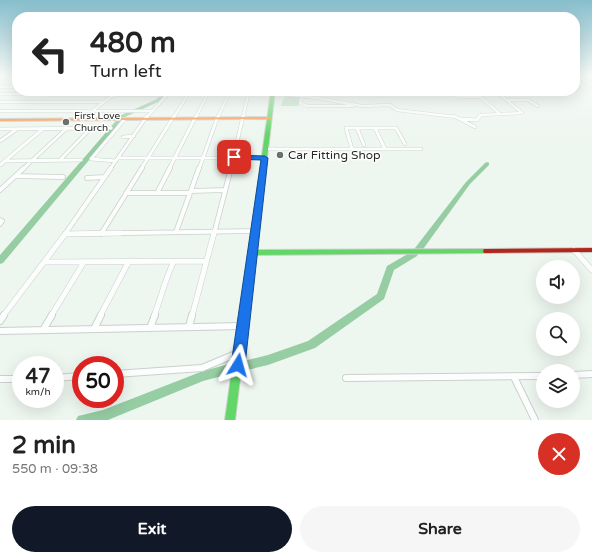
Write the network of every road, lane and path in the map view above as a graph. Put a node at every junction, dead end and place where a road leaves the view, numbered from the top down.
1 (113, 96) edge
2 (163, 96) edge
3 (187, 96) edge
4 (207, 96) edge
5 (228, 96) edge
6 (248, 96) edge
7 (273, 96) edge
8 (300, 96) joint
9 (457, 96) edge
10 (502, 96) edge
11 (481, 97) joint
12 (317, 98) joint
13 (507, 100) junction
14 (0, 102) edge
15 (104, 102) junction
16 (362, 106) junction
17 (538, 106) dead end
18 (0, 110) edge
19 (92, 111) junction
20 (153, 111) junction
21 (98, 113) dead end
22 (499, 114) junction
23 (270, 118) junction
24 (172, 119) junction
25 (196, 119) junction
26 (218, 119) junction
27 (243, 119) junction
28 (459, 119) junction
29 (0, 120) edge
30 (91, 120) junction
31 (122, 120) junction
32 (145, 120) junction
33 (475, 127) dead end
34 (44, 128) junction
35 (67, 128) junction
36 (92, 128) junction
37 (111, 128) dead end
38 (357, 128) junction
39 (375, 128) junction
40 (0, 129) edge
41 (17, 129) junction
42 (134, 136) junction
43 (123, 137) dead end
44 (0, 142) edge
45 (405, 144) dead end
46 (364, 145) dead end
47 (266, 149) junction
48 (352, 149) junction
49 (385, 149) junction
50 (421, 149) dead end
51 (203, 157) junction
52 (234, 157) junction
53 (147, 158) junction
54 (175, 158) junction
55 (265, 158) junction
56 (32, 160) junction
57 (60, 160) junction
58 (81, 160) dead end
59 (117, 160) junction
60 (5, 161) junction
61 (0, 165) edge
62 (15, 176) junction
63 (63, 177) dead end
64 (87, 178) dead end
65 (104, 178) junction
66 (0, 190) edge
67 (224, 190) junction
68 (190, 192) junction
69 (126, 193) junction
70 (157, 194) junction
71 (0, 220) edge
72 (0, 224) edge
73 (214, 231) junction
74 (256, 231) junction
75 (176, 232) junction
76 (66, 234) junction
77 (101, 234) junction
78 (574, 250) junction
79 (592, 250) edge
80 (253, 254) junction
81 (129, 261) junction
82 (174, 261) junction
83 (206, 261) junction
84 (45, 262) junction
85 (84, 262) junction
86 (592, 270) edge
87 (0, 321) edge
88 (244, 326) junction
89 (190, 327) junction
90 (150, 328) junction
91 (94, 329) junction
92 (43, 330) junction
93 (0, 331) edge
94 (240, 352) junction
95 (124, 373) edge
96 (592, 374) edge
97 (580, 375) edge
98 (536, 376) edge
99 (514, 377) junction
100 (346, 378) dead end
101 (0, 379) edge
102 (12, 379) edge
103 (230, 420) edge
104 (535, 420) edge

1 - 15 street
2 - 20 street
3 - 24 street
4 - 25 street
5 - 26 street
6 - 27 street
7 - 23 street
8 - 12 street
8 - 16 street
9 - 11 street
10 - 13 street
11 - 22 street
12 - 16 street
13 - 17 street
13 - 22 street
14 - 15 street
15 - 19 street
16 - 28 street
18 - 19 street
19 - 20 street
20 - 32 street
21 - 30 street
22 - 28 street
23 - 27 street
23 - 47 street
24 - 25 street
24 - 32 street
24 - 53 street
25 - 26 street
25 - 54 street
26 - 27 street
26 - 51 street
27 - 52 street
28 - 33 street
29 - 30 street
30 - 31 street
31 - 32 street
31 - 59 street
32 - 42 street
34 - 35 street
34 - 41 street
34 - 60 street
35 - 36 street
35 - 56 street
36 - 37 street
36 - 57 street
38 - 39 street
38 - 46 street
38 - 48 street
39 - 45 street
39 - 49 street
40 - 41 street
41 - 44 street
42 - 43 street
42 - 59 street
47 - 48 street
47 - 55 street
48 - 49 street
49 - 50 street
51 - 52 street
51 - 54 street
51 - 68 street
52 - 55 street
52 - 67 street
53 - 54 street
53 - 59 street
53 - 69 street
54 - 70 street
55 - 74 street
56 - 57 street
56 - 60 street
56 - 62 street
57 - 58 street
59 - 65 street
60 - 61 street
62 - 63 street
62 - 66 street
64 - 65 street
65 - 76 street
67 - 68 street
67 - 73 street
68 - 70 street
68 - 75 street
69 - 70 street
69 - 77 street
71 - 72 street
73 - 74 street
73 - 75 street
73 - 83 street
74 - 80 street
75 - 77 street
76 - 77 street
76 - 84 street
78 - 79 street
78 - 80 street
78 - 86 street
80 - 88 street
81 - 82 street
81 - 85 street
81 - 91 street
82 - 83 street
82 - 90 street
83 - 89 street
84 - 85 street
84 - 87 street
85 - 92 street
88 - 89 street
88 - 94 street
89 - 90 street
90 - 91 street
91 - 92 street
92 - 93 street
94 - 95 street
94 - 103 street
96 - 97 street
98 - 99 street
99 - 100 street
99 - 104 street
101 - 102 street

